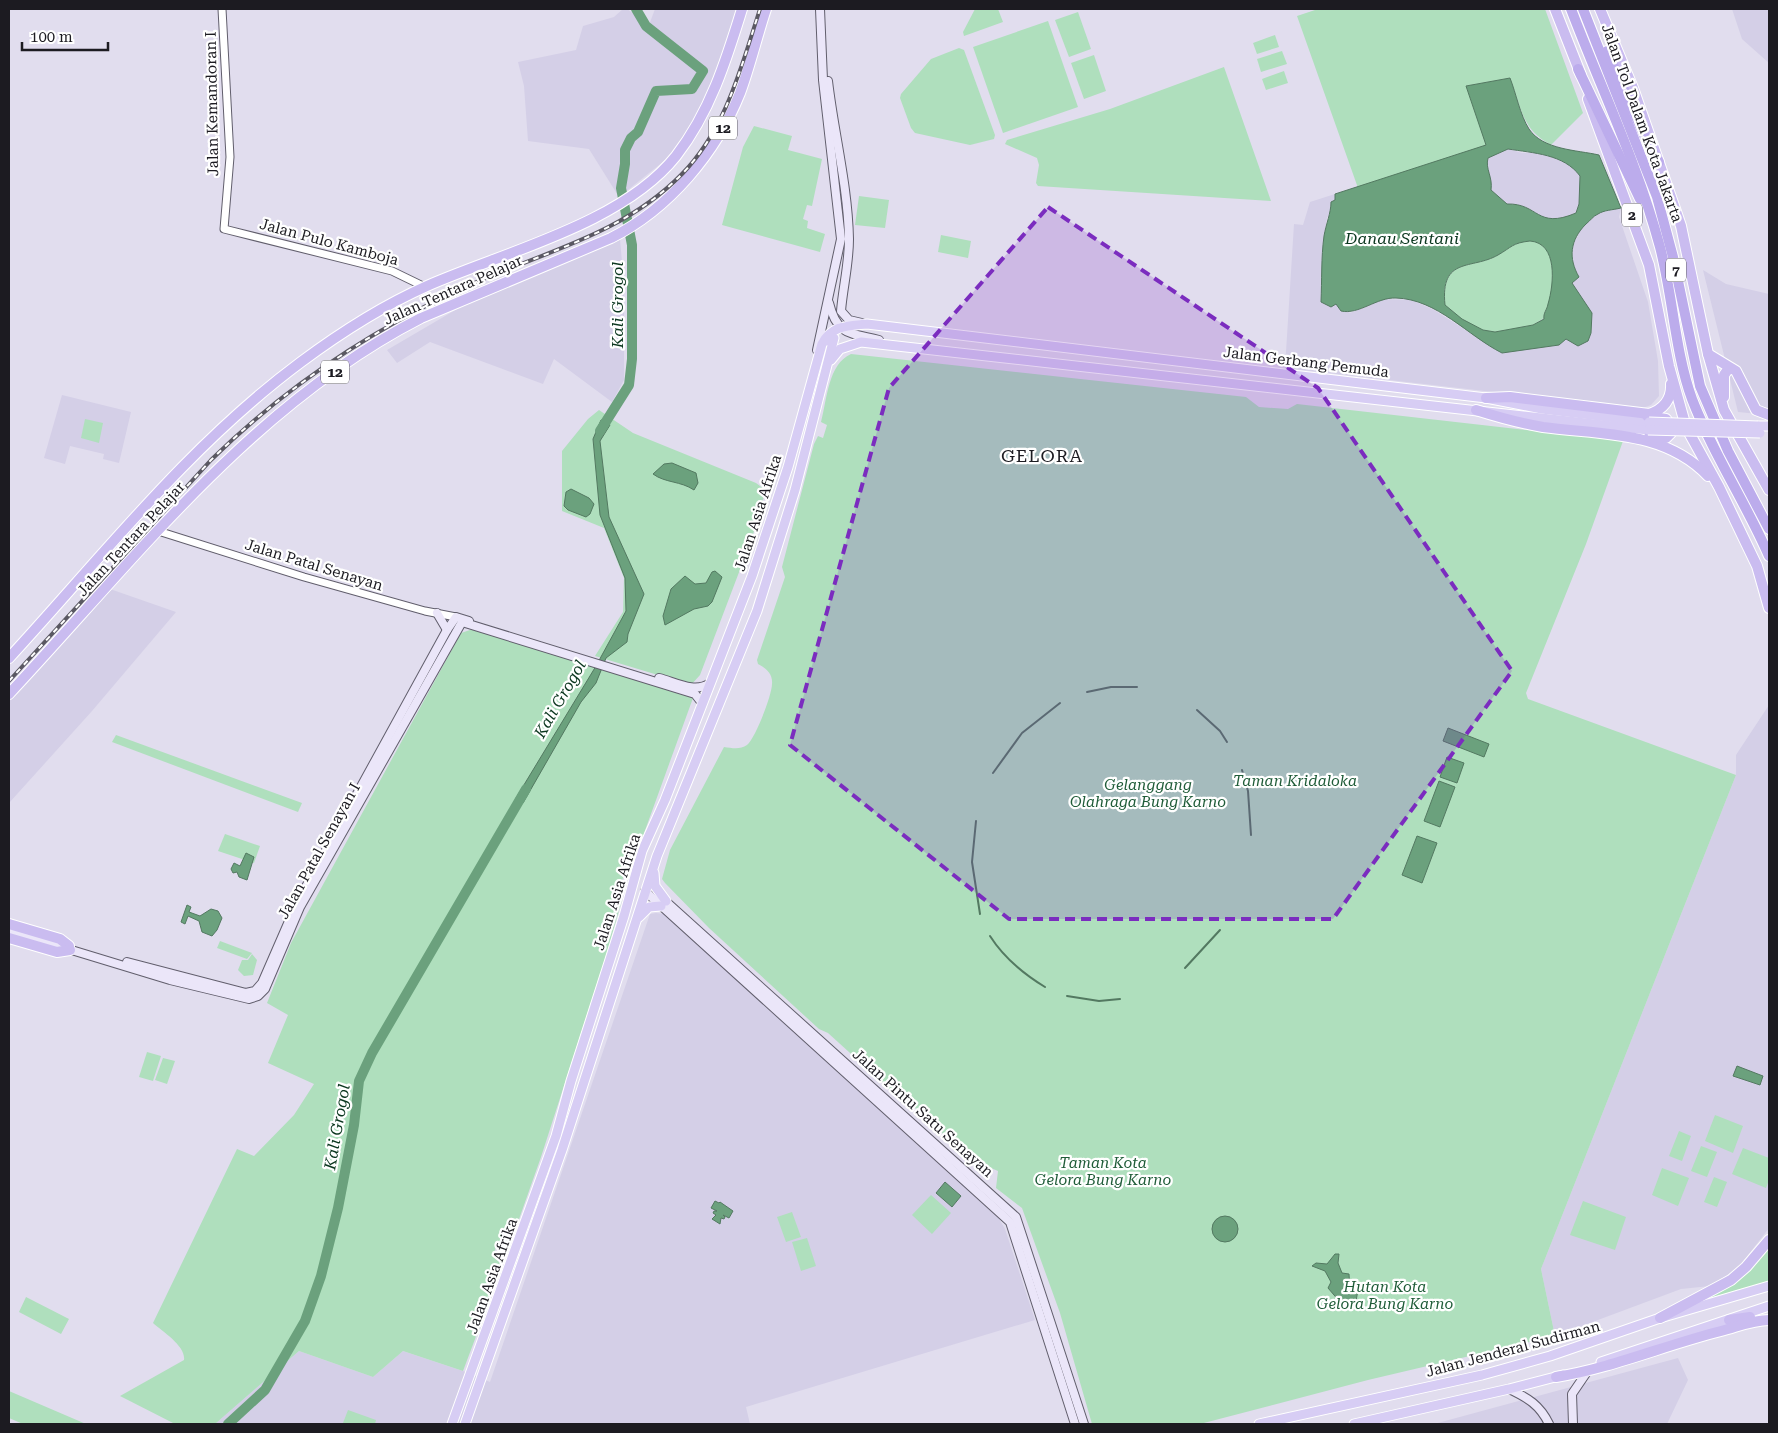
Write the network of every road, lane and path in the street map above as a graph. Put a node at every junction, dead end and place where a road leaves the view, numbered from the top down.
1 (222, 9) edge
2 (742, 9) edge
3 (766, 9) edge
4 (820, 9) edge
5 (824, 9) edge
6 (1555, 9) edge
7 (1571, 9) edge
8 (1583, 9) edge
9 (1600, 9) edge
10 (1578, 69) junction
11 (1659, 162) junction
12 (1650, 215) junction
13 (224, 229) joint
14 (425, 287) junction
15 (829, 302) junction
16 (867, 324) junction
17 (840, 327) junction
18 (955, 335) junction
19 (887, 345) junction
20 (952, 352) junction
21 (1708, 354) junction
22 (1669, 366) junction
23 (1729, 368) junction
24 (815, 371) junction
25 (824, 377) junction
26 (1486, 398) junction
27 (1476, 410) junction
28 (1724, 410) junction
29 (1632, 413) junction
30 (1769, 415) edge
31 (1648, 426) junction
32 (1769, 426) edge
33 (1762, 431) edge
34 (1632, 437) junction
35 (1758, 470) junction
36 (1769, 478) edge
37 (1719, 487) junction
38 (1769, 490) edge
39 (167, 521) junction
40 (1769, 529) edge
41 (158, 531) junction
42 (173, 535) junction
43 (1769, 556) edge
44 (1769, 608) edge
45 (437, 613) junction
46 (457, 619) junction
47 (447, 630) junction
48 (9, 658) edge
49 (605, 664) junction
50 (710, 683) junction
51 (9, 694) edge
52 (702, 703) junction
53 (683, 793) junction
54 (665, 800) junction
55 (655, 824) junction
56 (645, 888) junction
57 (664, 904) junction
58 (624, 916) junction
59 (9, 924) edge
60 (634, 924) junction
61 (9, 931) edge
62 (9, 938) edge
63 (64, 947) junction
64 (608, 965) junction
65 (618, 968) junction
66 (1769, 1240) edge
67 (516, 1250) junction
68 (526, 1253) junction
69 (1769, 1286) edge
70 (1769, 1306) edge
71 (1769, 1314) edge
72 (1660, 1318) junction
73 (1769, 1320) edge
74 (1729, 1324) junction
75 (1700, 1329) junction
76 (1687, 1340) junction
77 (1061, 1367) junction
78 (1588, 1372) junction
79 (1556, 1377) junction
80 (1509, 1390) junction
81 (452, 1424) edge
82 (465, 1424) edge
83 (1075, 1424) edge
84 (1084, 1424) edge
85 (1259, 1424) edge
86 (1354, 1424) edge
87 (1549, 1424) edge
88 (1573, 1424) edge

1 - 13 street, Jalan Kemandoran I
2 - 14 highway, Jalan Tentara Pelajar / 12
3 - 39 highway, Jalan Tentara Pelajar / 12
4 - 15 main road
5 - 16 main road
6 - 10 highway, 2
7 - 12 highway, Jalan Tol Dalam Kota Jakarta / 7
8 - 11 highway
8 - 40 highway, Jalan Tol Dalam Kota Jakarta / 7
9 - 11 highway
10 - 12 highway
10 - 22 highway, 2
11 - 21 highway
12 - 43 highway, Jalan Tol Dalam Kota Jakarta / 7
13 - 14 street, Jalan Pulo Kamboja
14 - 48 highway, Jalan Tentara Pelajar / 12
15 - 17 main road
15 - 24 main road
16 - 17 main road, Jalan Gerbang Pemuda
16 - 18 main road, Jalan Gerbang Pemuda
17 - 19 main road, Jalan Gerbang Pemuda
17 - 24 main road
18 - 20 main road
18 - 26 main road, Jalan Gerbang Pemuda
19 - 20 main road, Jalan Gerbang Pemuda
19 - 25 main road, Jalan Gerbang Pemuda
20 - 27 main road, Jalan Gerbang Pemuda
21 - 23 highway
21 - 28 highway
22 - 29 highway
22 - 37 highway, 2
23 - 28 highway
23 - 30 highway
24 - 25 main road
24 - 50 main road, Jalan Asia Afrika
25 - 53 main road, Jalan Asia Afrika
26 - 29 highway
26 - 31 main road, Jalan Gerbang Pemuda
27 - 31 main road, Jalan Gerbang Pemuda
27 - 34 highway
28 - 35 highway
29 - 34 highway
31 - 33 main road, Jalan Gerbang Pemuda, bridge
32 - 33 main road, Jalan Gerbang Pemuda
34 - 37 highway
35 - 36 main road
35 - 38 highway
37 - 44 highway, 2
39 - 41 highway, Jalan Tentara Pelajar / 12
39 - 42 street
41 - 42 street, Jalan Patal Senayan
41 - 51 highway, Jalan Tentara Pelajar / 12
42 - 45 street, Jalan Patal Senayan
45 - 46 street, Jalan Patal Senayan
45 - 47 main road
46 - 47 main road, Jalan Patal Senayan I
46 - 49 main road, Jalan Patal Senayan
46 - 63 main road, Jalan Patal Senayan I
47 - 63 main road, Jalan Patal Senayan I
49 - 50 main road, Jalan Patal Senayan
49 - 52 main road, Jalan Patal Senayan
50 - 52 main road, Jalan Asia Afrika
52 - 54 main road, Jalan Asia Afrika
53 - 54 main road
53 - 56 main road, Jalan Asia Afrika
53 - 57 main road
54 - 55 main road, Jalan Asia Afrika
55 - 56 main road
55 - 58 main road, Jalan Asia Afrika
56 - 57 main road, Jalan Pintu Satu Senayan
56 - 58 main road
56 - 60 main road, Jalan Asia Afrika
57 - 60 main road
57 - 77 main road, Jalan Pintu Satu Senayan
58 - 64 main road, Jalan Asia Afrika
59 - 63 highway
60 - 65 main road, Jalan Asia Afrika
61 - 63 main road, Jalan Patal Senayan I
62 - 63 highway
64 - 65 main road
64 - 67 main road, Jalan Asia Afrika
65 - 68 main road, Jalan Asia Afrika
66 - 72 highway
67 - 68 main road
67 - 81 main road, Jalan Asia Afrika
68 - 82 main road, Jalan Asia Afrika
69 - 72 main road, Jalan Jenderal Sudirman
70 - 74 main road
71 - 74 highway
72 - 85 main road, Jalan Jenderal Sudirman
73 - 74 highway
74 - 75 main road
74 - 76 highway
75 - 76 main road
75 - 79 main road
76 - 78 highway
77 - 83 main road, Jalan Pintu Satu Senayan
77 - 84 main road, Jalan Pintu Satu Senayan
78 - 79 highway
78 - 88 main road
79 - 80 main road
80 - 86 main road
80 - 87 main road

